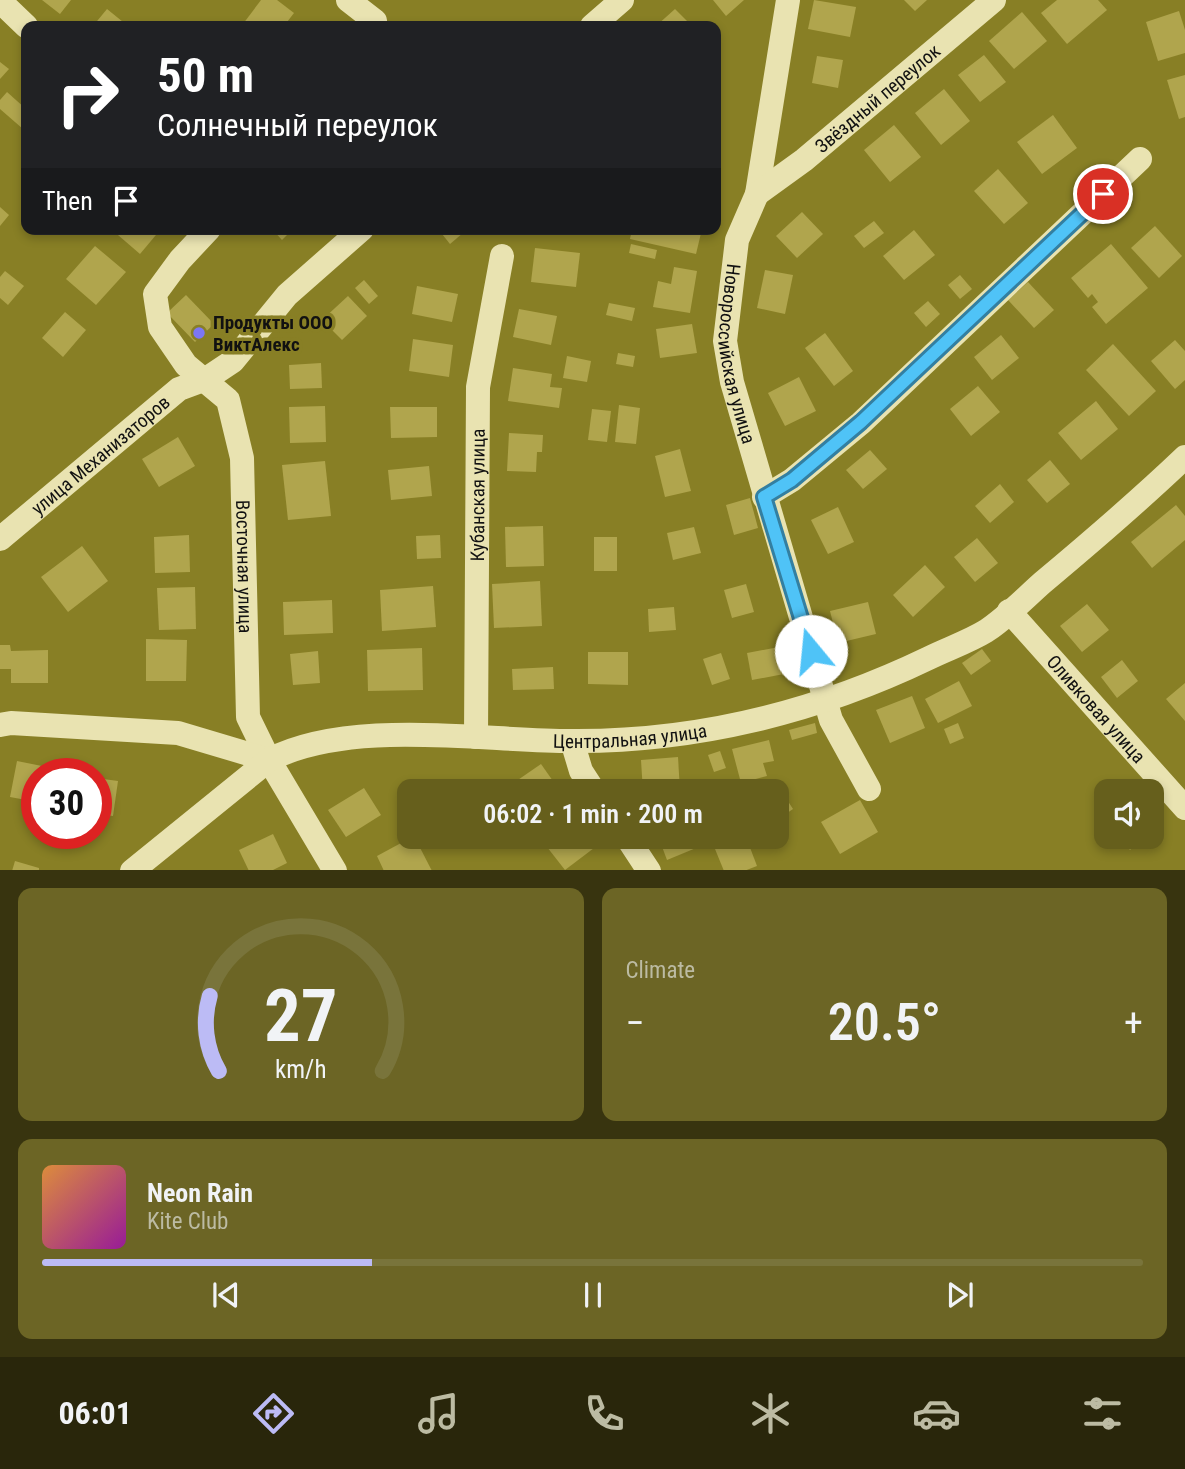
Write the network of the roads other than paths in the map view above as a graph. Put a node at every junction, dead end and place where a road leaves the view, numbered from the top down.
1 (348, 0) edge
2 (622, 0) edge
3 (788, 0) edge
4 (994, 0) edge
5 (0, 1) edge
6 (375, 16) edge
7 (21, 21) edge
8 (599, 21) edge
9 (1140, 159) dead end
10 (757, 194) junction
11 (203, 235) edge
12 (355, 235) edge
13 (502, 256) dead end
14 (206, 379) junction
15 (1182, 467) edge
16 (764, 497) junction
17 (3, 529) edge
18 (1009, 611) junction
19 (827, 702) junction
20 (0, 725) edge
21 (476, 737) junction
22 (572, 741) junction
23 (269, 760) junction
24 (586, 779) edge
25 (869, 789) dead end
26 (1185, 807) edge
27 (635, 849) edge
28 (132, 870) edge
29 (335, 870) edge
30 (649, 870) edge

1 - 6 street
2 - 8 street
3 - 10 street, Новороссийская улица
4 - 10 street, Звёздный переулок
5 - 7 street
9 - 16 street
10 - 16 street, Новороссийская улица
11 - 14 street, Восточная улица
12 - 14 street, улица Механизаторов
13 - 21 street, Кубанская улица
14 - 17 street, улица Механизаторов
14 - 23 street, Восточная улица
15 - 18 street, Центральная улица
16 - 19 street, Новороссийская улица
18 - 19 street, Центральная улица
18 - 26 street, Оливковая улица
19 - 22 street, Центральная улица
19 - 25 street, Новороссийская улица
20 - 23 street
21 - 22 street, Центральная улица
21 - 23 street, Центральная улица
22 - 24 street
23 - 28 street, Центральная улица
23 - 29 street, Восточная улица
27 - 30 street

